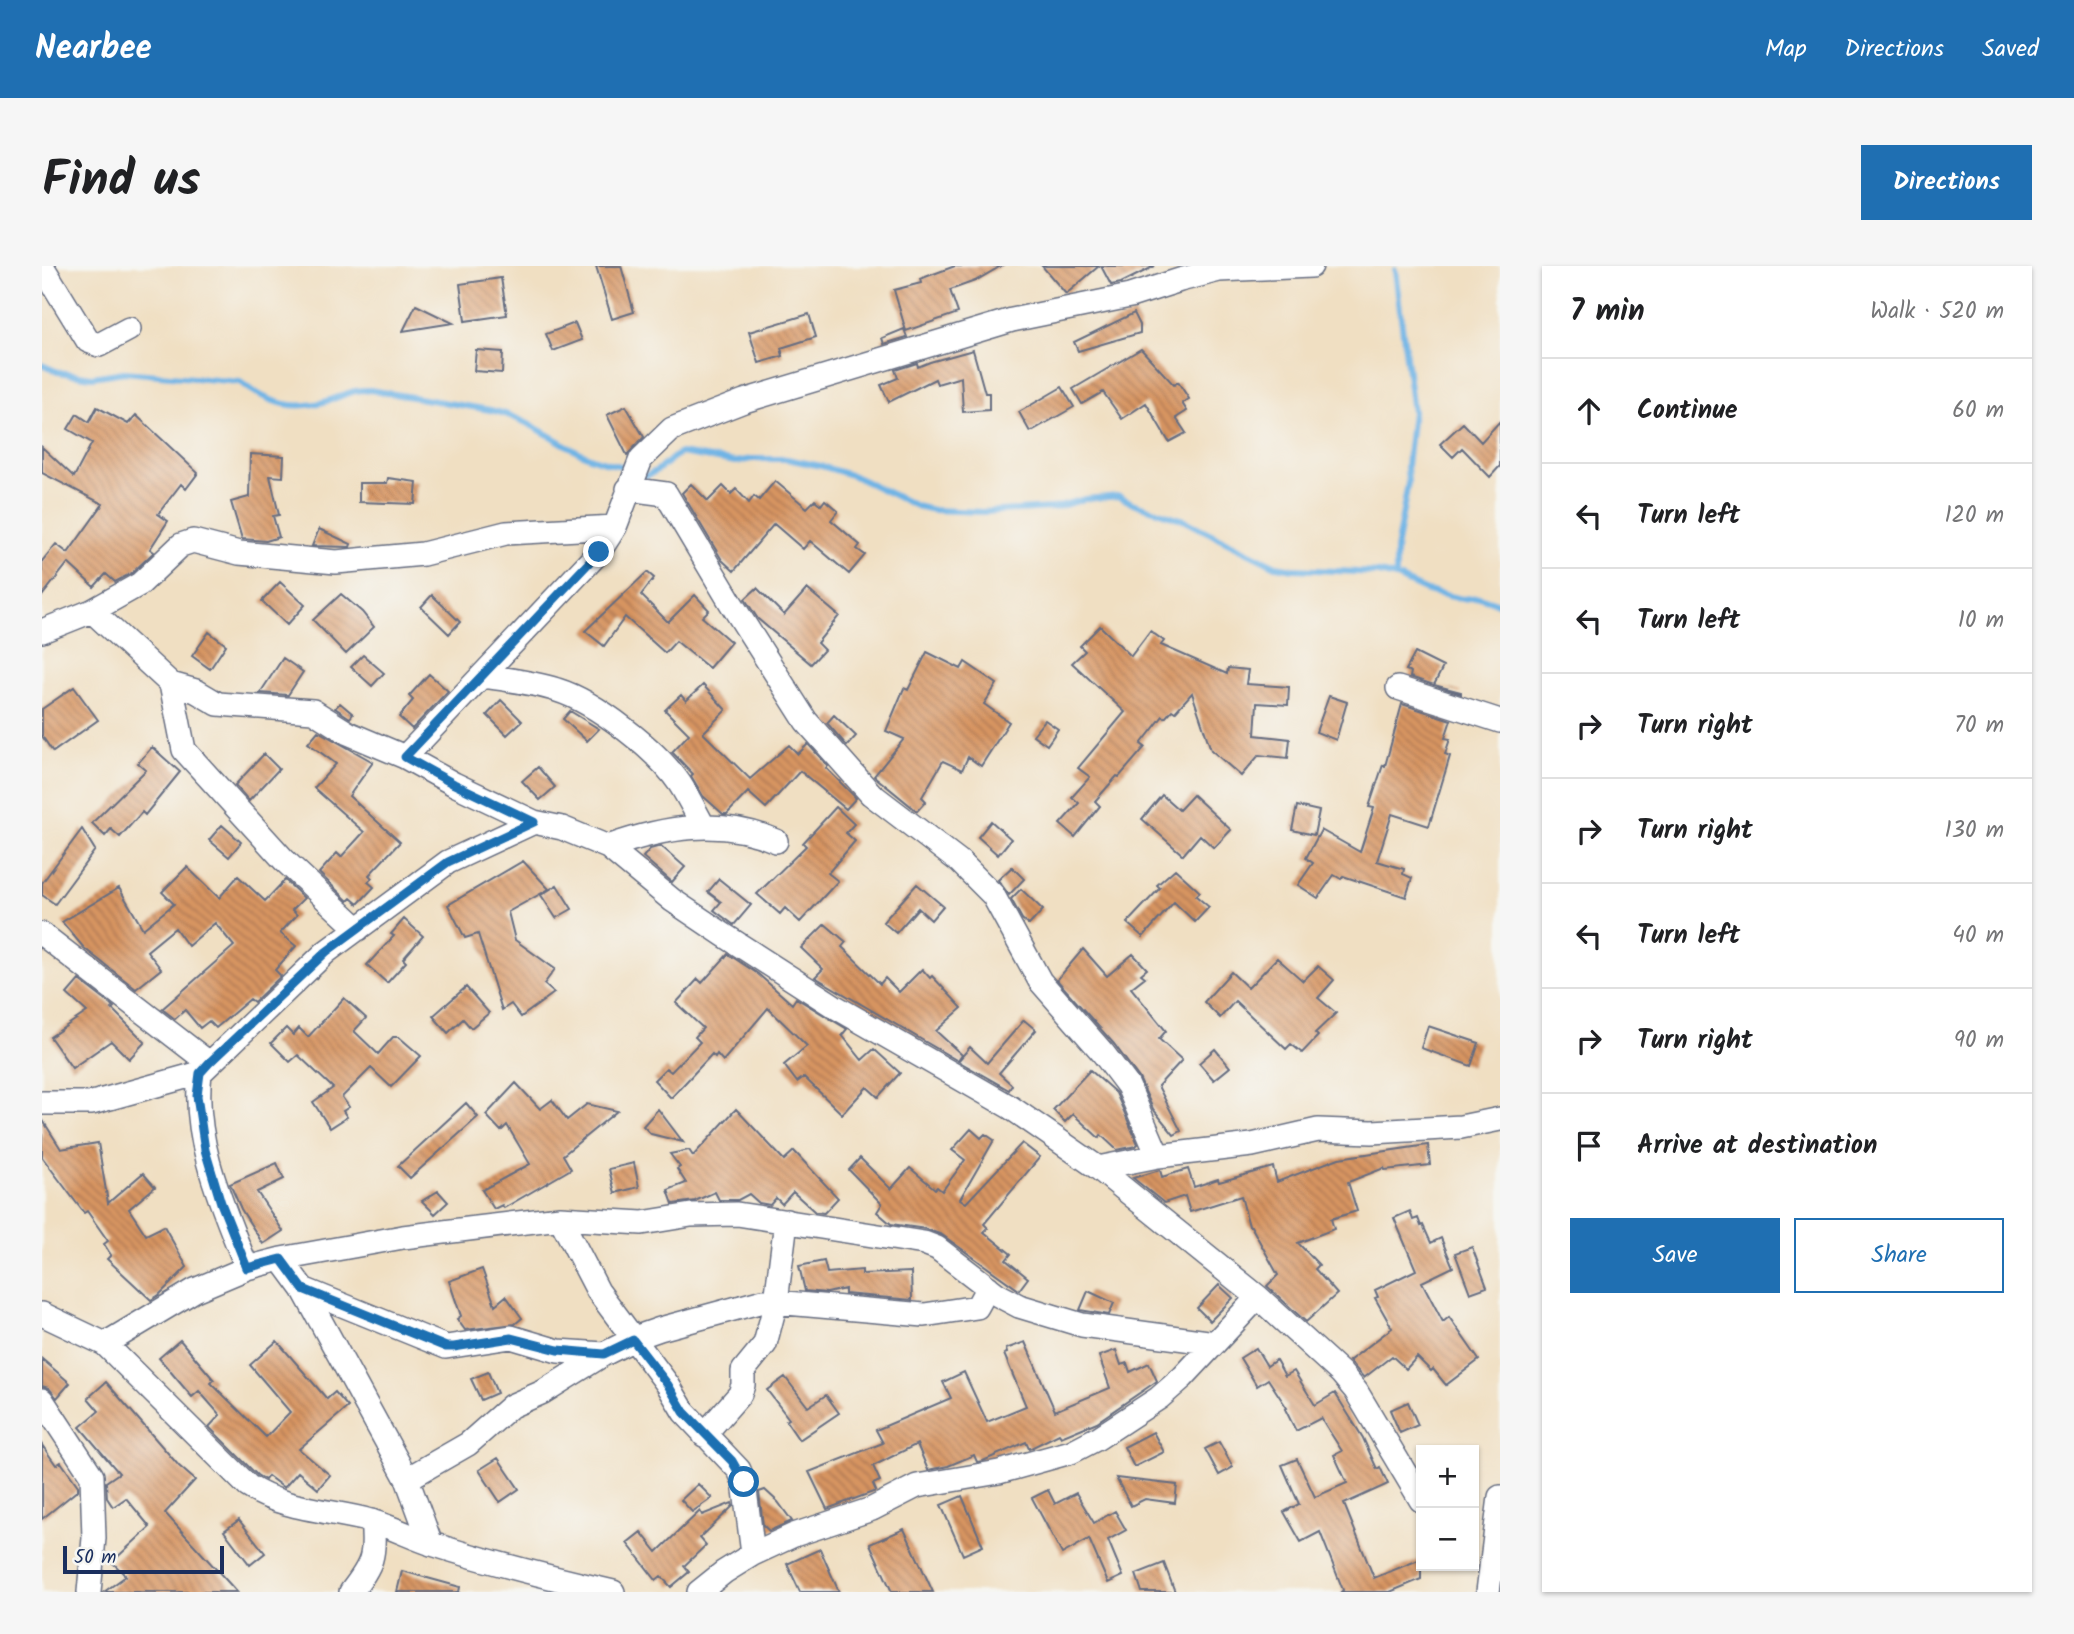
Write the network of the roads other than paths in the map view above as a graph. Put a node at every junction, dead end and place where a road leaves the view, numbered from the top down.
1 (1311, 266) edge
2 (42, 267) edge
3 (130, 329) dead end
4 (628, 489) junction
5 (615, 527) junction
6 (92, 611) junction
7 (42, 631) edge
8 (483, 676) junction
9 (171, 684) junction
10 (1398, 688) dead end
11 (1500, 721) edge
12 (405, 757) junction
13 (534, 822) junction
14 (704, 827) junction
15 (776, 841) dead end
16 (608, 847) junction
17 (358, 929) junction
18 (42, 934) edge
19 (53, 954) edge
20 (204, 1068) junction
21 (42, 1103) edge
22 (1500, 1119) edge
23 (1158, 1156) junction
24 (1098, 1168) junction
25 (560, 1218) junction
26 (786, 1221) junction
27 (281, 1259) junction
28 (247, 1268) junction
29 (988, 1287) junction
30 (303, 1289) junction
31 (1258, 1297) junction
32 (776, 1302) junction
33 (42, 1314) edge
34 (633, 1340) junction
35 (1215, 1343) junction
36 (105, 1344) junction
37 (604, 1354) junction
38 (42, 1400) edge
39 (704, 1435) junction
40 (407, 1479) junction
41 (1416, 1492) edge
42 (1500, 1497) edge
43 (372, 1521) junction
44 (431, 1544) junction
45 (753, 1554) junction
46 (1489, 1568) edge
47 (89, 1592) edge
48 (351, 1592) edge
49 (614, 1592) edge
50 (699, 1592) edge

1 - 4 street
2 - 3 street
4 - 5 street
4 - 23 street
5 - 6 street
5 - 8 street
6 - 7 street
6 - 9 street
8 - 12 street
8 - 14 street
9 - 12 street
9 - 17 street
10 - 11 street
12 - 13 street
13 - 16 street
13 - 17 street
14 - 15 street
14 - 16 street
16 - 24 street
17 - 20 street
18 - 19 street
19 - 20 street
20 - 21 street
20 - 28 street
22 - 23 street
23 - 24 street
24 - 31 street
25 - 26 street
25 - 27 street
25 - 34 street
26 - 29 street
26 - 32 street
27 - 28 street
27 - 30 street
28 - 36 street
29 - 32 street
29 - 35 street
30 - 37 street
30 - 40 street
31 - 35 street
31 - 41 street
32 - 34 street
32 - 39 street
33 - 36 street
34 - 37 street
34 - 39 street
35 - 45 street
36 - 43 street
37 - 40 street
38 - 47 street
39 - 45 street
40 - 44 street
42 - 46 street
43 - 44 street
43 - 48 street
44 - 49 street
45 - 50 street

